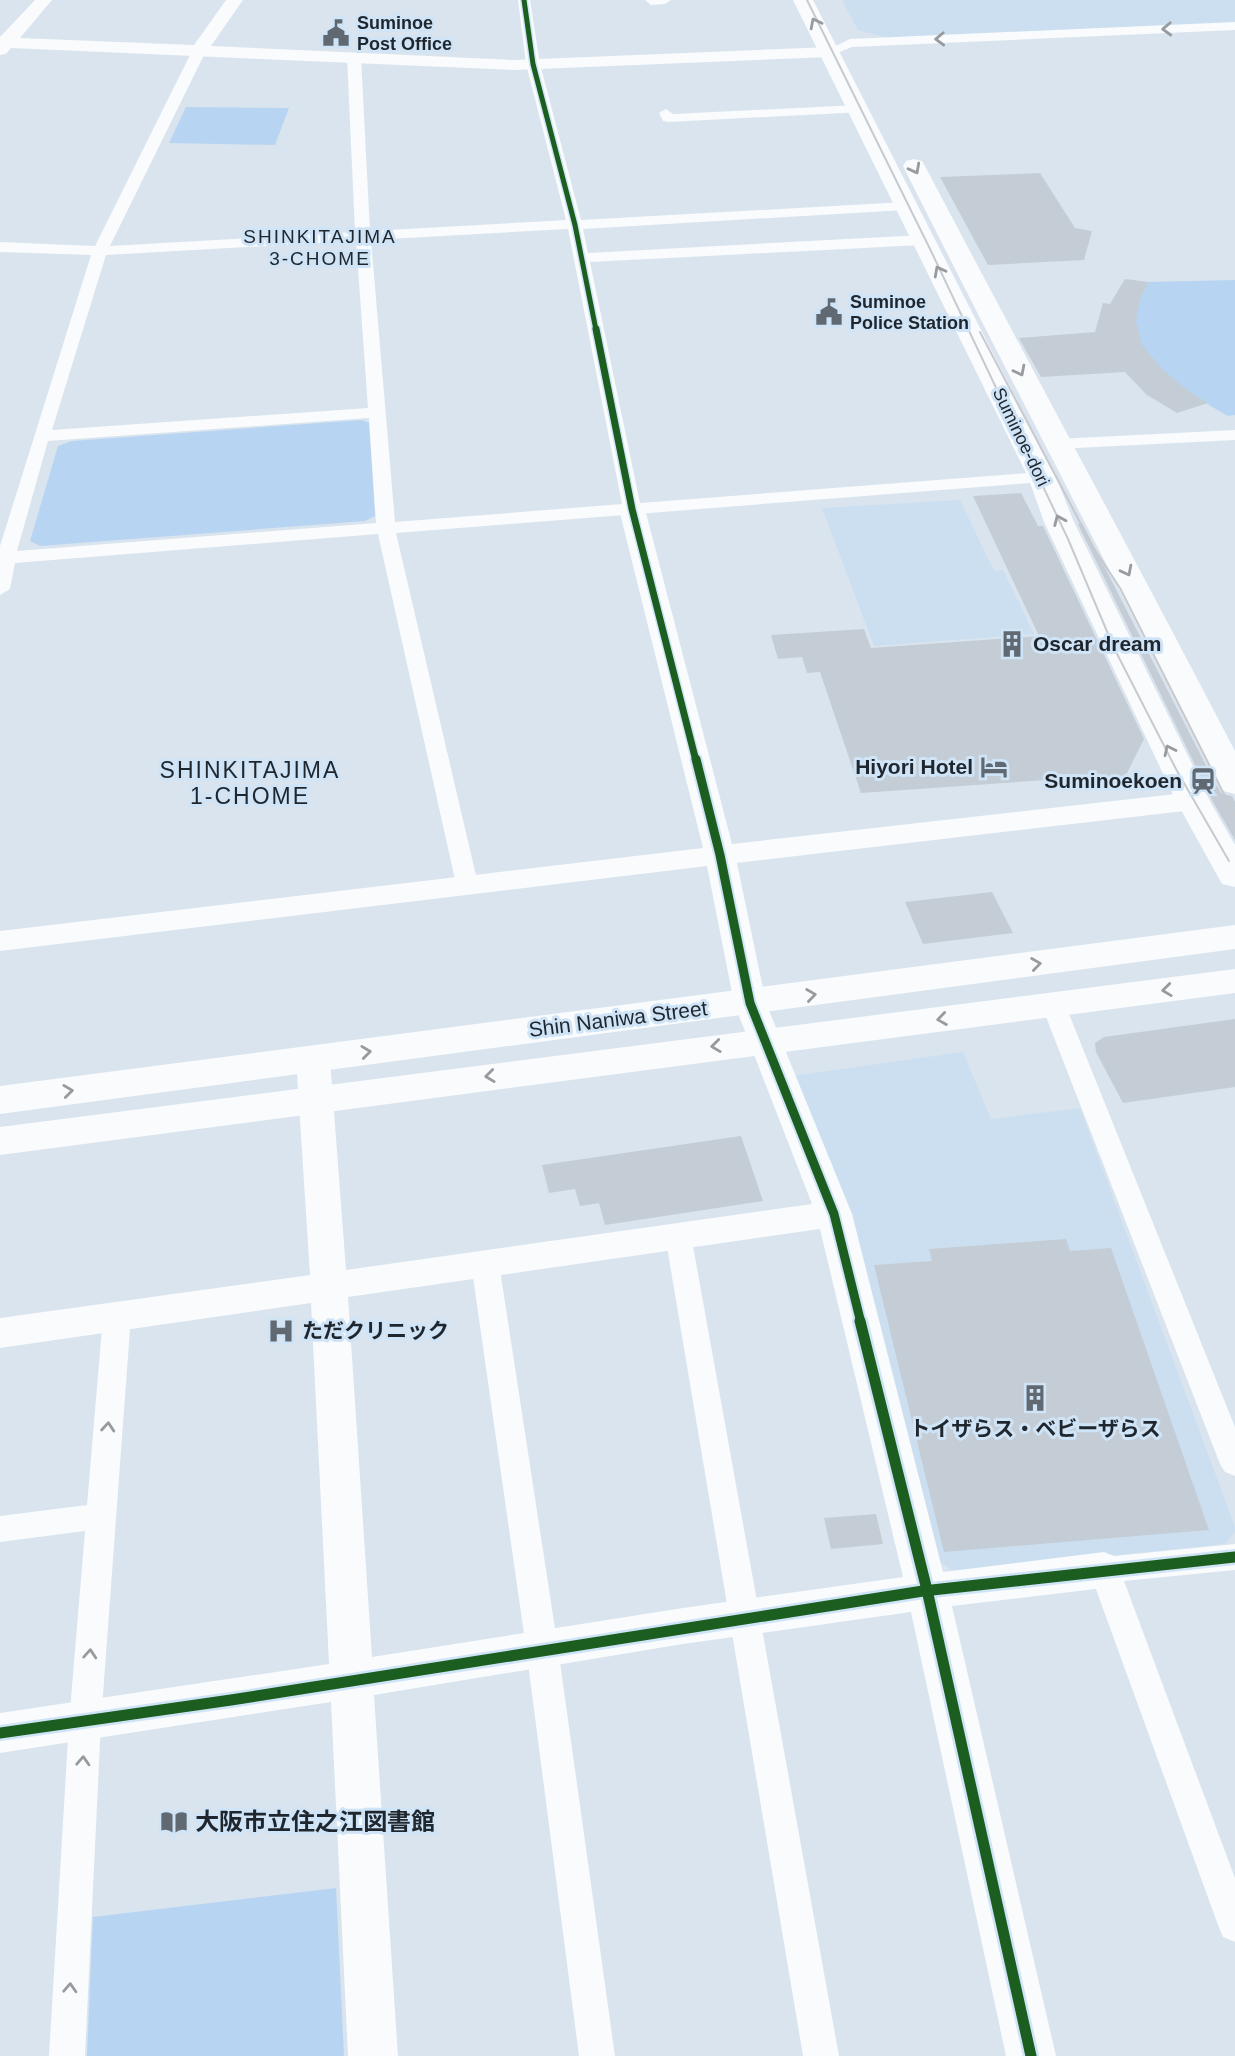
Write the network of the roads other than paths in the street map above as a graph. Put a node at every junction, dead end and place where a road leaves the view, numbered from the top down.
1 (26, 0) edge
2 (44, 0) edge
3 (235, 0) edge
4 (524, 0) edge
5 (665, 0) edge
6 (803, 0) edge
7 (827, 0) edge
8 (651, 1) edge
9 (1235, 26) edge
10 (2, 41) edge
11 (199, 51) junction
12 (843, 51) junction
13 (354, 57) junction
14 (533, 64) junction
15 (858, 110) junction
16 (666, 113) dead end
17 (905, 206) junction
18 (575, 225) junction
19 (363, 235) junction
20 (922, 240) junction
21 (0, 247) edge
22 (100, 251) junction
23 (582, 258) junction
24 (378, 412) junction
25 (1235, 435) edge
26 (41, 436) junction
27 (1057, 444) junction
28 (1042, 477) junction
29 (632, 509) junction
30 (386, 529) junction
31 (3, 558) edge
32 (0, 589) edge
33 (1235, 783) edge
34 (1193, 801) junction
35 (720, 855) junction
36 (1235, 876) edge
37 (467, 884) junction
38 (1235, 937) edge
39 (0, 941) edge
40 (1235, 981) edge
41 (750, 1003) junction
42 (1053, 1004) junction
43 (764, 1044) junction
44 (316, 1079) junction
45 (0, 1100) edge
46 (0, 1141) edge
47 (834, 1214) junction
48 (678, 1235) junction
49 (485, 1263) junction
50 (329, 1286) junction
51 (117, 1316) junction
52 (0, 1333) edge
53 (1235, 1464) edge
54 (101, 1516) junction
55 (0, 1530) edge
56 (1235, 1557) edge
57 (1104, 1570) junction
58 (927, 1590) junction
59 (744, 1618) junction
60 (542, 1648) junction
61 (352, 1682) junction
62 (85, 1722) junction
63 (0, 1732) edge
64 (1235, 1925) edge
65 (67, 2056) edge
66 (373, 2056) edge
67 (597, 2056) edge
68 (821, 2056) edge
69 (1031, 2056) edge

1 - 10 street
2 - 10 street
3 - 11 street
4 - 14 street
5 - 8 street
12 -> 6 main road, Suminoe-dori
7 - 12 main road, Suminoe-dori
9 -> 12 street
10 - 11 street
11 - 13 street
11 - 22 street
12 - 14 street
12 - 15 main road, Suminoe-dori
12 -> 27 main road, Suminoe-dori
13 - 14 street
13 - 19 street
14 - 18 street
15 - 16 street
15 - 17 main road, Suminoe-dori
17 - 18 street
17 - 20 main road, Suminoe-dori
18 - 19 street
18 - 23 street
19 - 22 street
19 - 24 street
20 - 23 street
28 -> 20 main road, Suminoe-dori
21 - 22 street
22 - 26 street
23 - 29 street
24 - 26 street
24 - 30 street
25 - 27 street
26 - 31 street
27 -> 33 main road, Suminoe-dori
28 - 29 street
34 -> 28 main road, Suminoe-dori
29 - 30 street
29 - 35 street
30 - 31 street
30 - 37 street
31 - 32 street
34 - 35 street
34 - 36 main road, Suminoe-dori
35 - 37 street
35 - 41 street
37 - 39 street
41 -> 38 main road, Shin Naniwa Street
40 -> 42 main road, Shin Naniwa Street
41 - 43 street
44 -> 41 main road, Shin Naniwa Street
42 -> 43 main road, Shin Naniwa Street
42 - 53 street
43 -> 44 main road, Shin Naniwa Street
43 - 47 street
45 -> 44 main road, Shin Naniwa Street
44 - 46 main road, Shin Naniwa Street
44 - 50 street
47 - 48 street
47 - 58 street
48 - 49 street
48 - 59 street
49 - 50 street
49 - 60 street
50 - 51 street
50 - 61 street
51 - 52 street
54 -> 51 street
54 - 55 street
62 -> 54 street
56 - 57 street
57 - 58 street
57 - 64 street
58 - 59 street
58 - 69 street
59 - 60 street
59 - 68 street
60 - 61 street
60 - 67 street
61 - 62 street
61 - 66 street
62 - 63 street
65 -> 62 street

